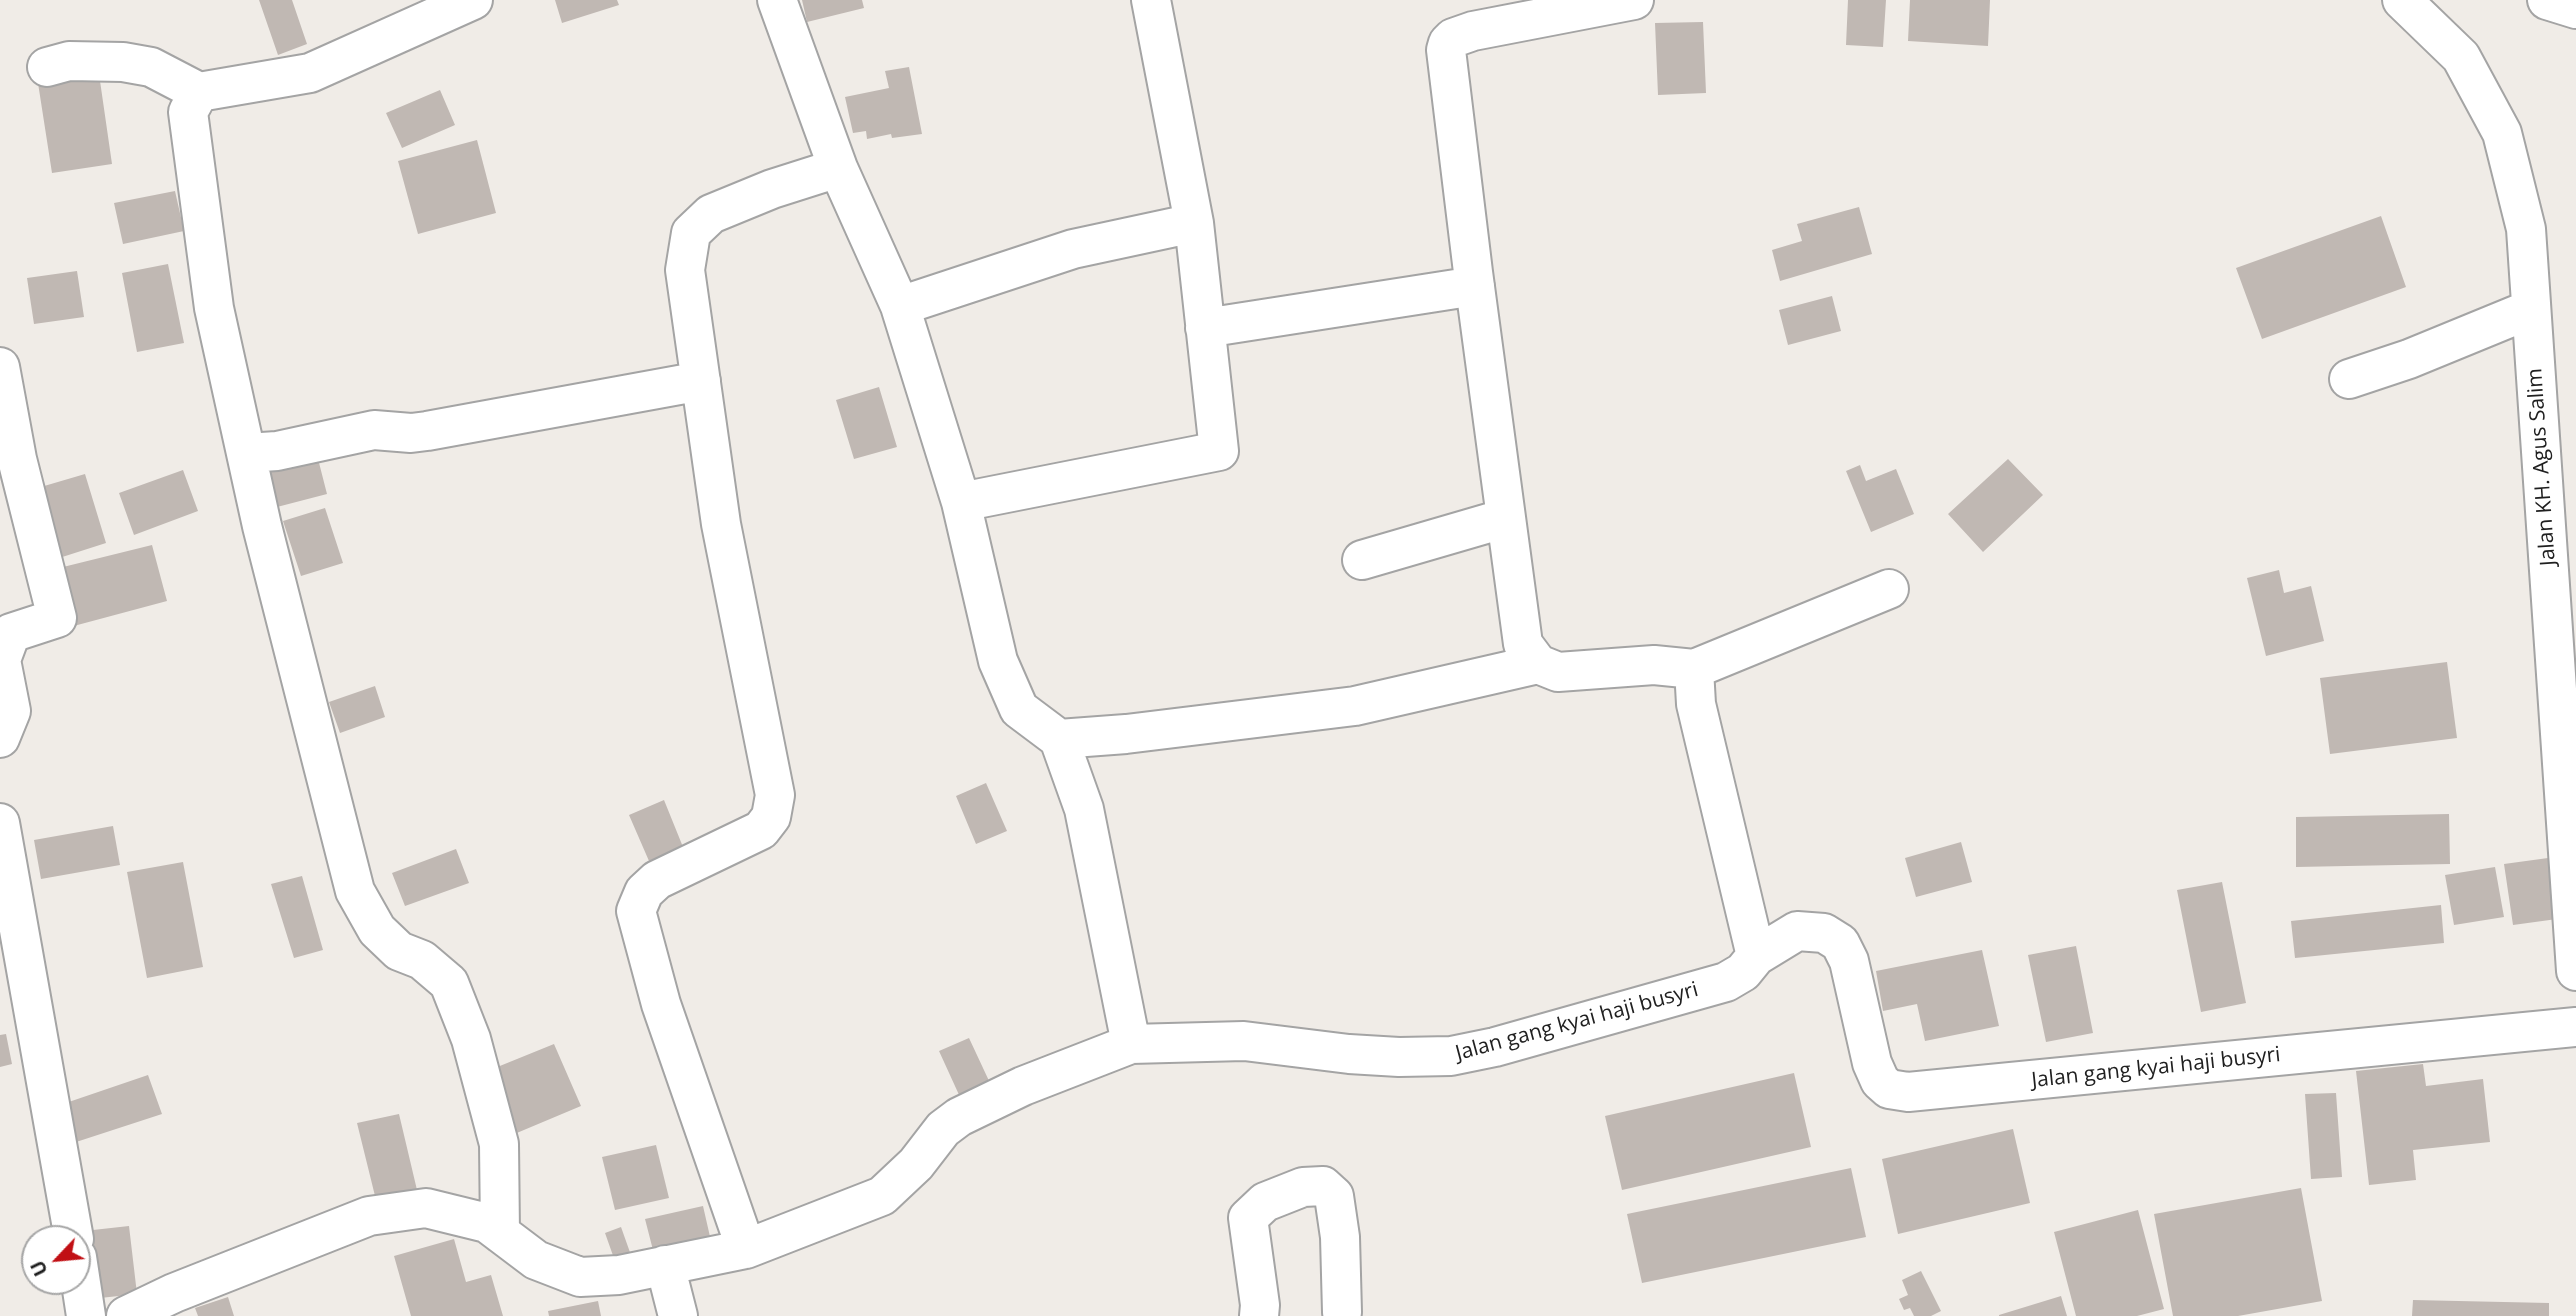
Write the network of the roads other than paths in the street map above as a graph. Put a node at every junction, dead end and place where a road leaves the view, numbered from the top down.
1 (473, 0) edge
2 (777, 0) edge
3 (1151, 0) edge
4 (1634, 0) edge
5 (2402, 0) edge
6 (2547, 0) edge
7 (2576, 9) edge
8 (47, 67) dead end
9 (199, 92) junction
10 (838, 169) junction
11 (1194, 223) junction
12 (1475, 286) junction
13 (900, 306) junction
14 (2531, 309) junction
15 (1205, 328) junction
16 (0, 367) edge
17 (2349, 379) dead end
18 (701, 381) junction
19 (247, 453) junction
20 (8, 461) edge
21 (961, 502) junction
22 (1506, 518) junction
23 (1362, 560) dead end
24 (1889, 589) dead end
25 (1538, 664) junction
26 (1694, 669) junction
27 (0, 738) edge
28 (1059, 739) junction
29 (0, 823) edge
30 (2572, 852) edge
31 (1756, 957) junction
32 (2576, 971) edge
33 (2576, 1027) edge
34 (1131, 1044) junction
35 (72, 1225) edge
36 (500, 1233) junction
37 (746, 1249) junction
38 (665, 1265) junction
39 (83, 1295) edge
40 (1347, 1315) edge
41 (86, 1316) edge
42 (126, 1316) edge
43 (678, 1316) edge
44 (1259, 1316) edge

1 - 9 street
2 - 10 street
3 - 11 street
4 - 12 street
5 - 14 street, Jalan KH. Agus Salim
6 - 7 street
8 - 9 street
9 - 19 street
10 - 13 street
10 - 18 street
11 - 13 street
11 - 15 street
12 - 15 street
12 - 22 street
13 - 21 street
14 - 17 street
14 - 30 street, Jalan KH. Agus Salim
15 - 21 street
16 - 20 street
18 - 19 street
18 - 37 street
19 - 36 street
20 - 27 street
21 - 28 street
22 - 23 street
22 - 25 street
24 - 26 street
25 - 26 street
25 - 28 street
26 - 31 street
28 - 34 street
29 - 35 street
30 - 32 street, Jalan KH. Agus Salim
31 - 33 street, Jalan gang kyai haji busyri
31 - 34 street, Jalan gang kyai haji busyri
34 - 37 street, Jalan gang kyai haji busyri
36 - 38 street, Jalan gang kyai haji busyri
36 - 42 street, Jalan gang kyai haji busyri
37 - 38 street, Jalan gang kyai haji busyri
38 - 43 street
39 - 41 street
40 - 44 street

